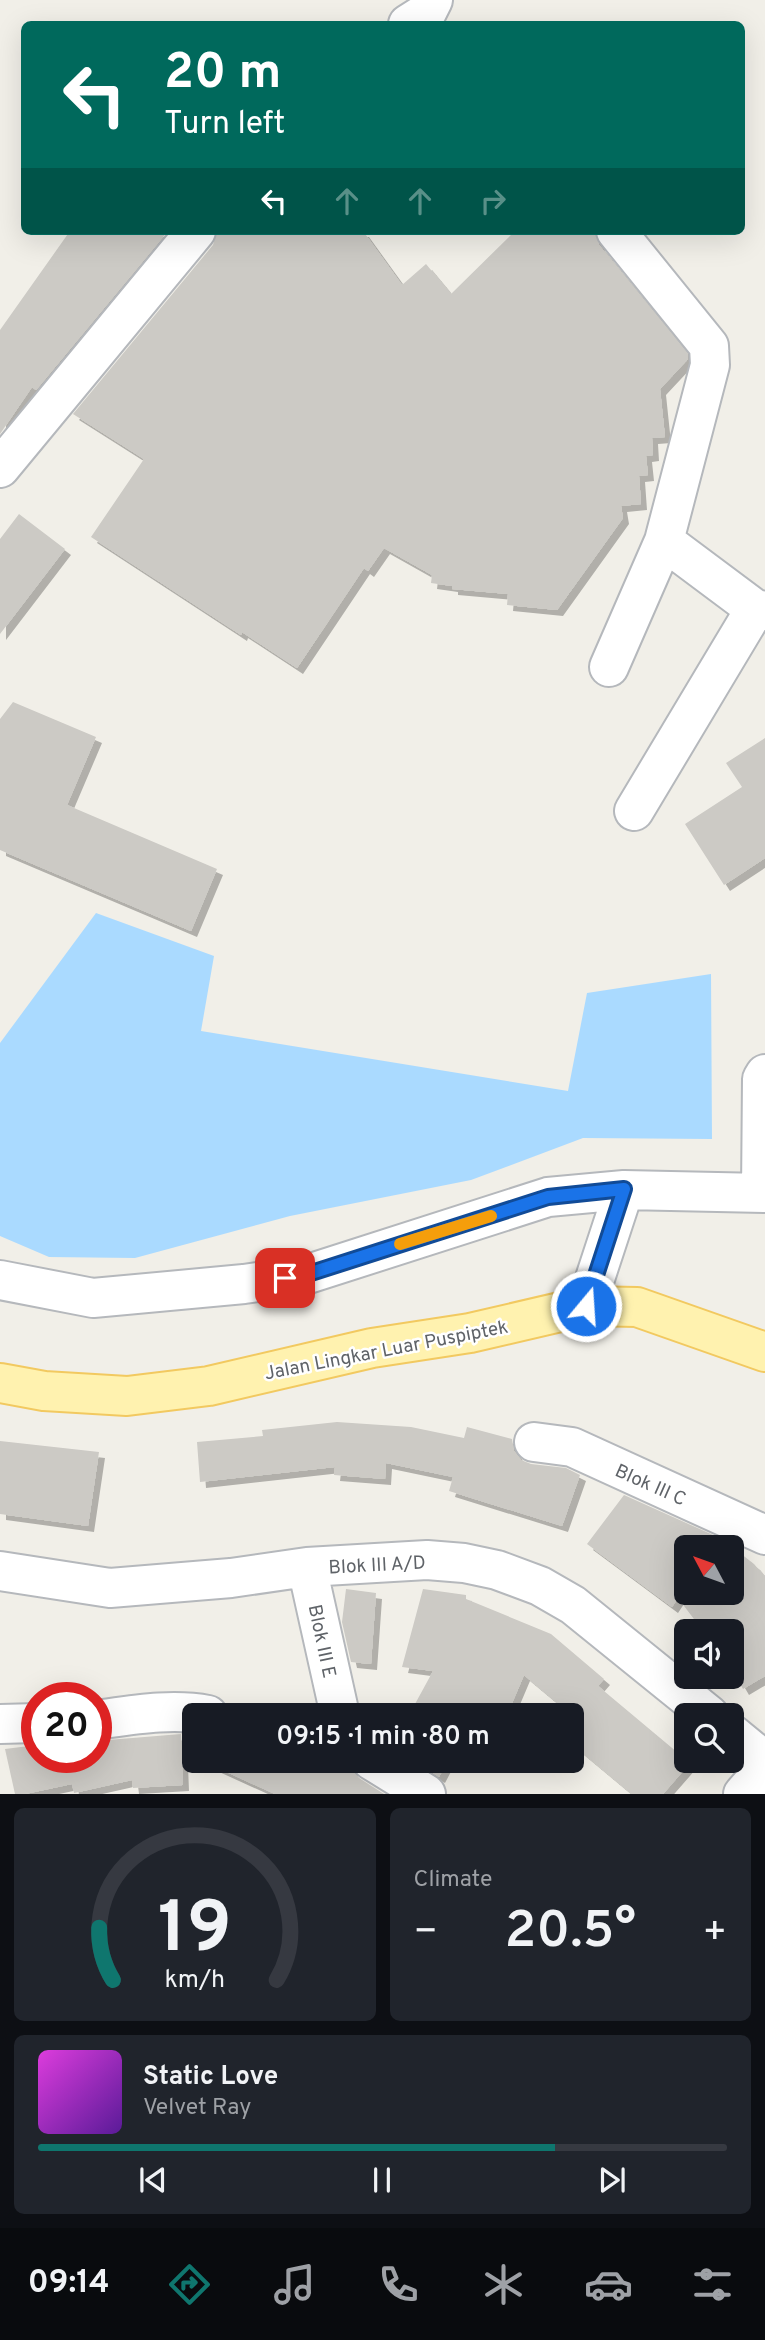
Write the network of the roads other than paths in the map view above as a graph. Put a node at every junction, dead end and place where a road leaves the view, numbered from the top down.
1 (193, 235) edge
2 (619, 235) edge
3 (0, 468) edge
4 (664, 541) junction
5 (760, 610) edge
6 (608, 667) dead end
7 (634, 811) dead end
8 (765, 1074) edge
9 (624, 1189) junction
10 (763, 1193) edge
11 (0, 1280) edge
12 (586, 1306) junction
13 (765, 1352) edge
14 (0, 1383) edge
15 (534, 1442) dead end
16 (765, 1535) edge
17 (307, 1567) junction
18 (0, 1571) edge
19 (337, 1703) edge
20 (694, 1703) edge
21 (182, 1712) edge
22 (112, 1718) edge
23 (21, 1723) edge
24 (0, 1724) edge
25 (754, 1745) edge
26 (392, 1773) edge
27 (426, 1794) edge
28 (743, 1794) edge

1 - 3 street
2 - 4 street
4 - 5 street
4 - 6 street
5 - 7 street
8 - 10 street
9 - 10 street
9 - 11 street
9 - 12 street
12 - 13 main road, Jalan Lingkar Luar Puspiptek
12 - 14 main road, Jalan Lingkar Luar Puspiptek
15 - 16 street, Blok III C
17 - 18 street, Blok III A/D
17 - 19 street, Blok III E
17 - 20 street, Blok III A/D
21 - 22 street
23 - 24 street
25 - 28 street
26 - 27 street

